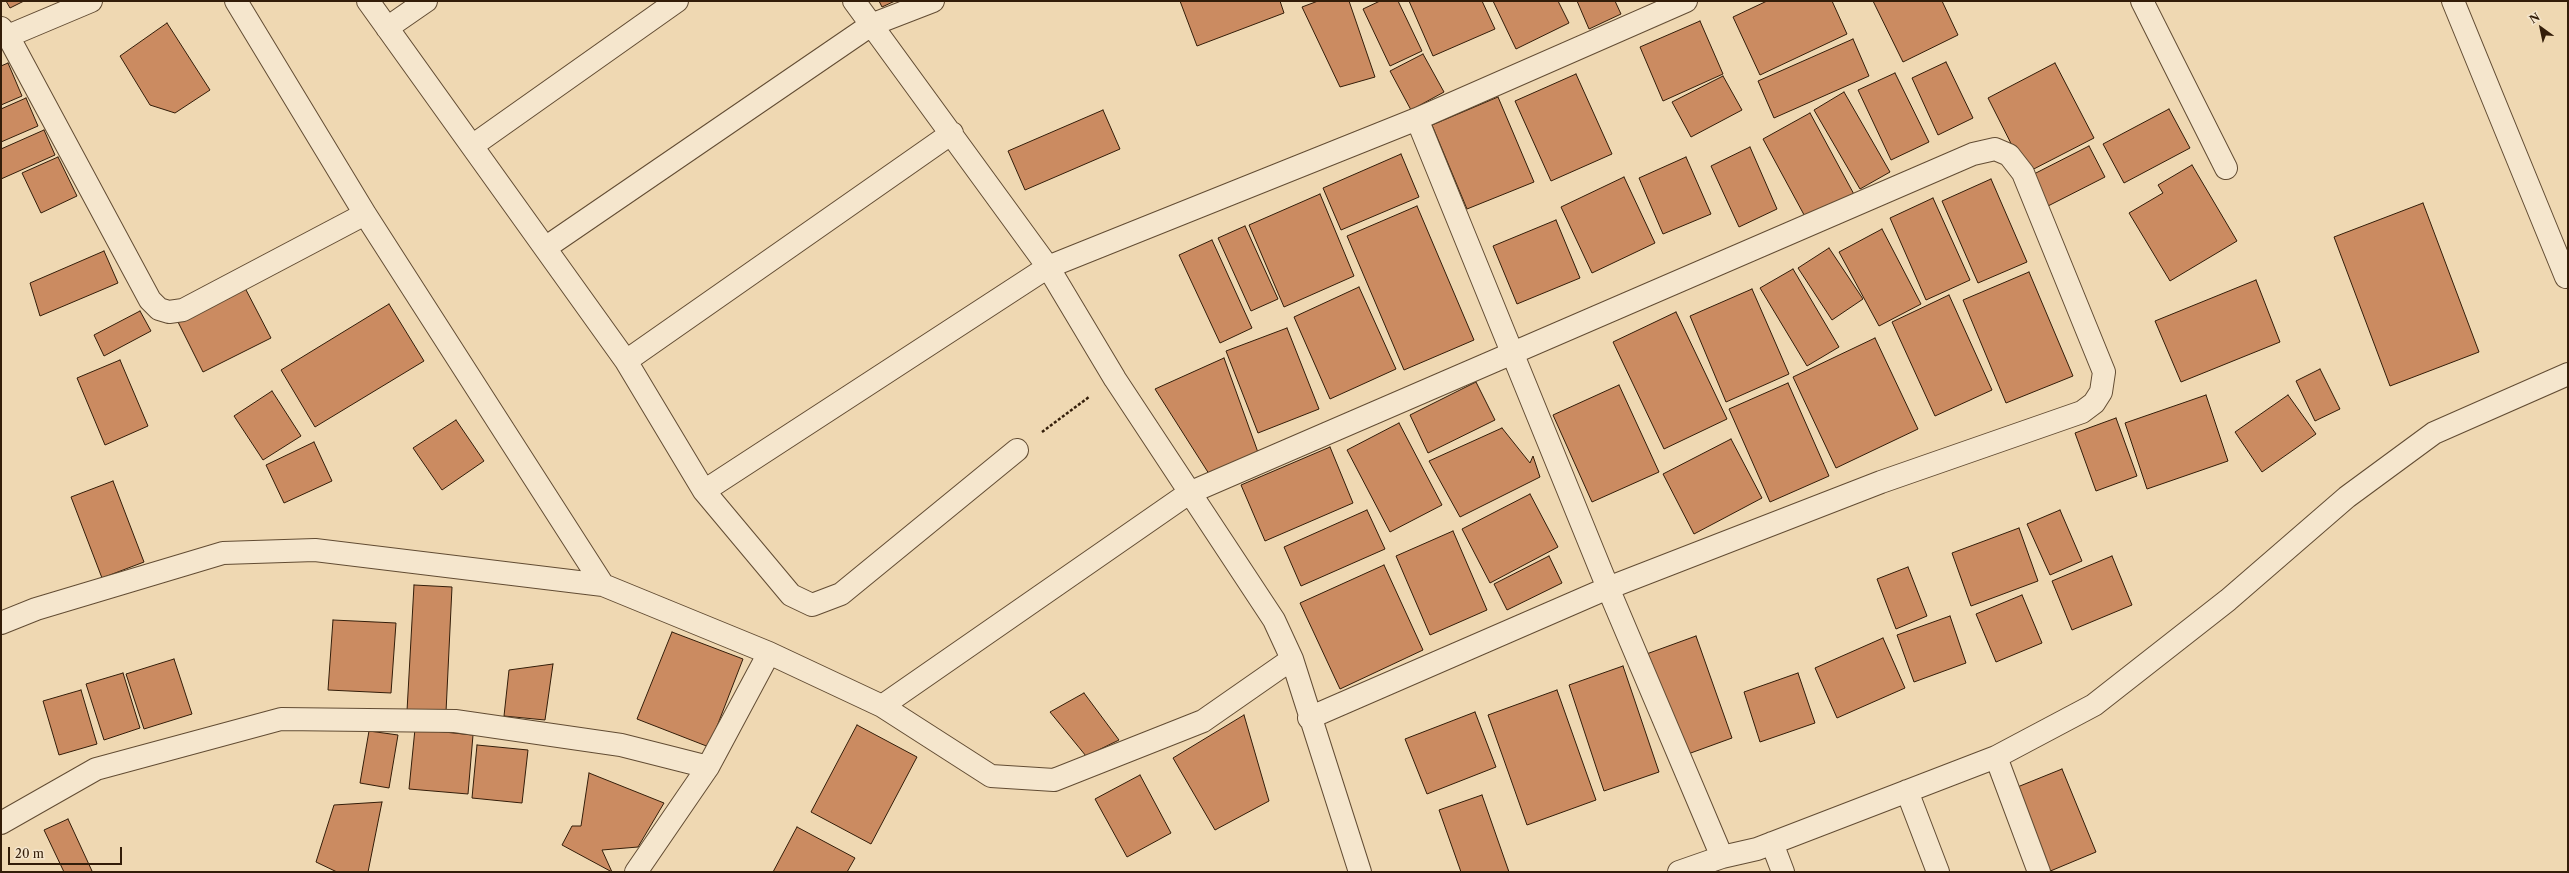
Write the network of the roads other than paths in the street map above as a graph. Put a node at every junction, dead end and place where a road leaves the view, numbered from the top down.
1 (91, 1) edge
2 (236, 1) edge
3 (368, 1) edge
4 (426, 1) edge
5 (677, 1) edge
6 (854, 1) edge
7 (933, 1) edge
8 (1686, 1) edge
9 (2142, 1) edge
10 (2453, 1) edge
11 (871, 25) junction
12 (387, 28) junction
13 (4, 32) edge
14 (1417, 118) junction
15 (952, 133) junction
16 (472, 146) junction
17 (2226, 168) dead end
18 (365, 214) junction
19 (545, 248) junction
20 (1048, 267) junction
21 (2566, 277) dead end
22 (1511, 354) junction
23 (626, 361) junction
24 (2568, 374) edge
25 (1017, 450) road end
26 (704, 491) junction
27 (1189, 493) junction
28 (603, 585) junction
29 (1608, 588) junction
30 (1, 623) edge
31 (769, 653) junction
32 (1292, 660) junction
33 (882, 706) junction
34 (1309, 718) junction
35 (1996, 757) junction
36 (708, 767) junction
37 (1907, 791) junction
38 (1, 823) edge
39 (1772, 843) junction
40 (1722, 857) junction
41 (636, 872) edge
42 (1360, 872) edge
43 (1679, 872) edge
44 (1783, 872) edge
45 (1938, 872) edge
46 (2039, 872) edge

1 - 13 street
2 - 18 street
3 - 12 street
4 - 12 street
5 - 16 street
6 - 11 street
7 - 11 street
8 - 14 street
9 - 17 street
10 - 21 street
11 - 15 street
11 - 19 street
12 - 16 street
13 - 18 street
14 - 20 street
14 - 22 street
15 - 20 street
15 - 23 street
16 - 19 street
18 - 28 street
19 - 23 street
20 - 26 street
20 - 27 street
22 - 27 street
22 - 29 street
22 - 29 street
23 - 26 street
24 - 35 street
25 - 26 street
27 - 32 street
27 - 33 street
28 - 30 street
28 - 31 street
29 - 34 street
29 - 40 street
31 - 33 street
31 - 36 street
32 - 33 street
32 - 34 street
34 - 42 street
35 - 37 street
35 - 46 street
36 - 38 street
36 - 41 street
37 - 39 street
37 - 45 street
39 - 40 street
39 - 44 street
40 - 43 street

